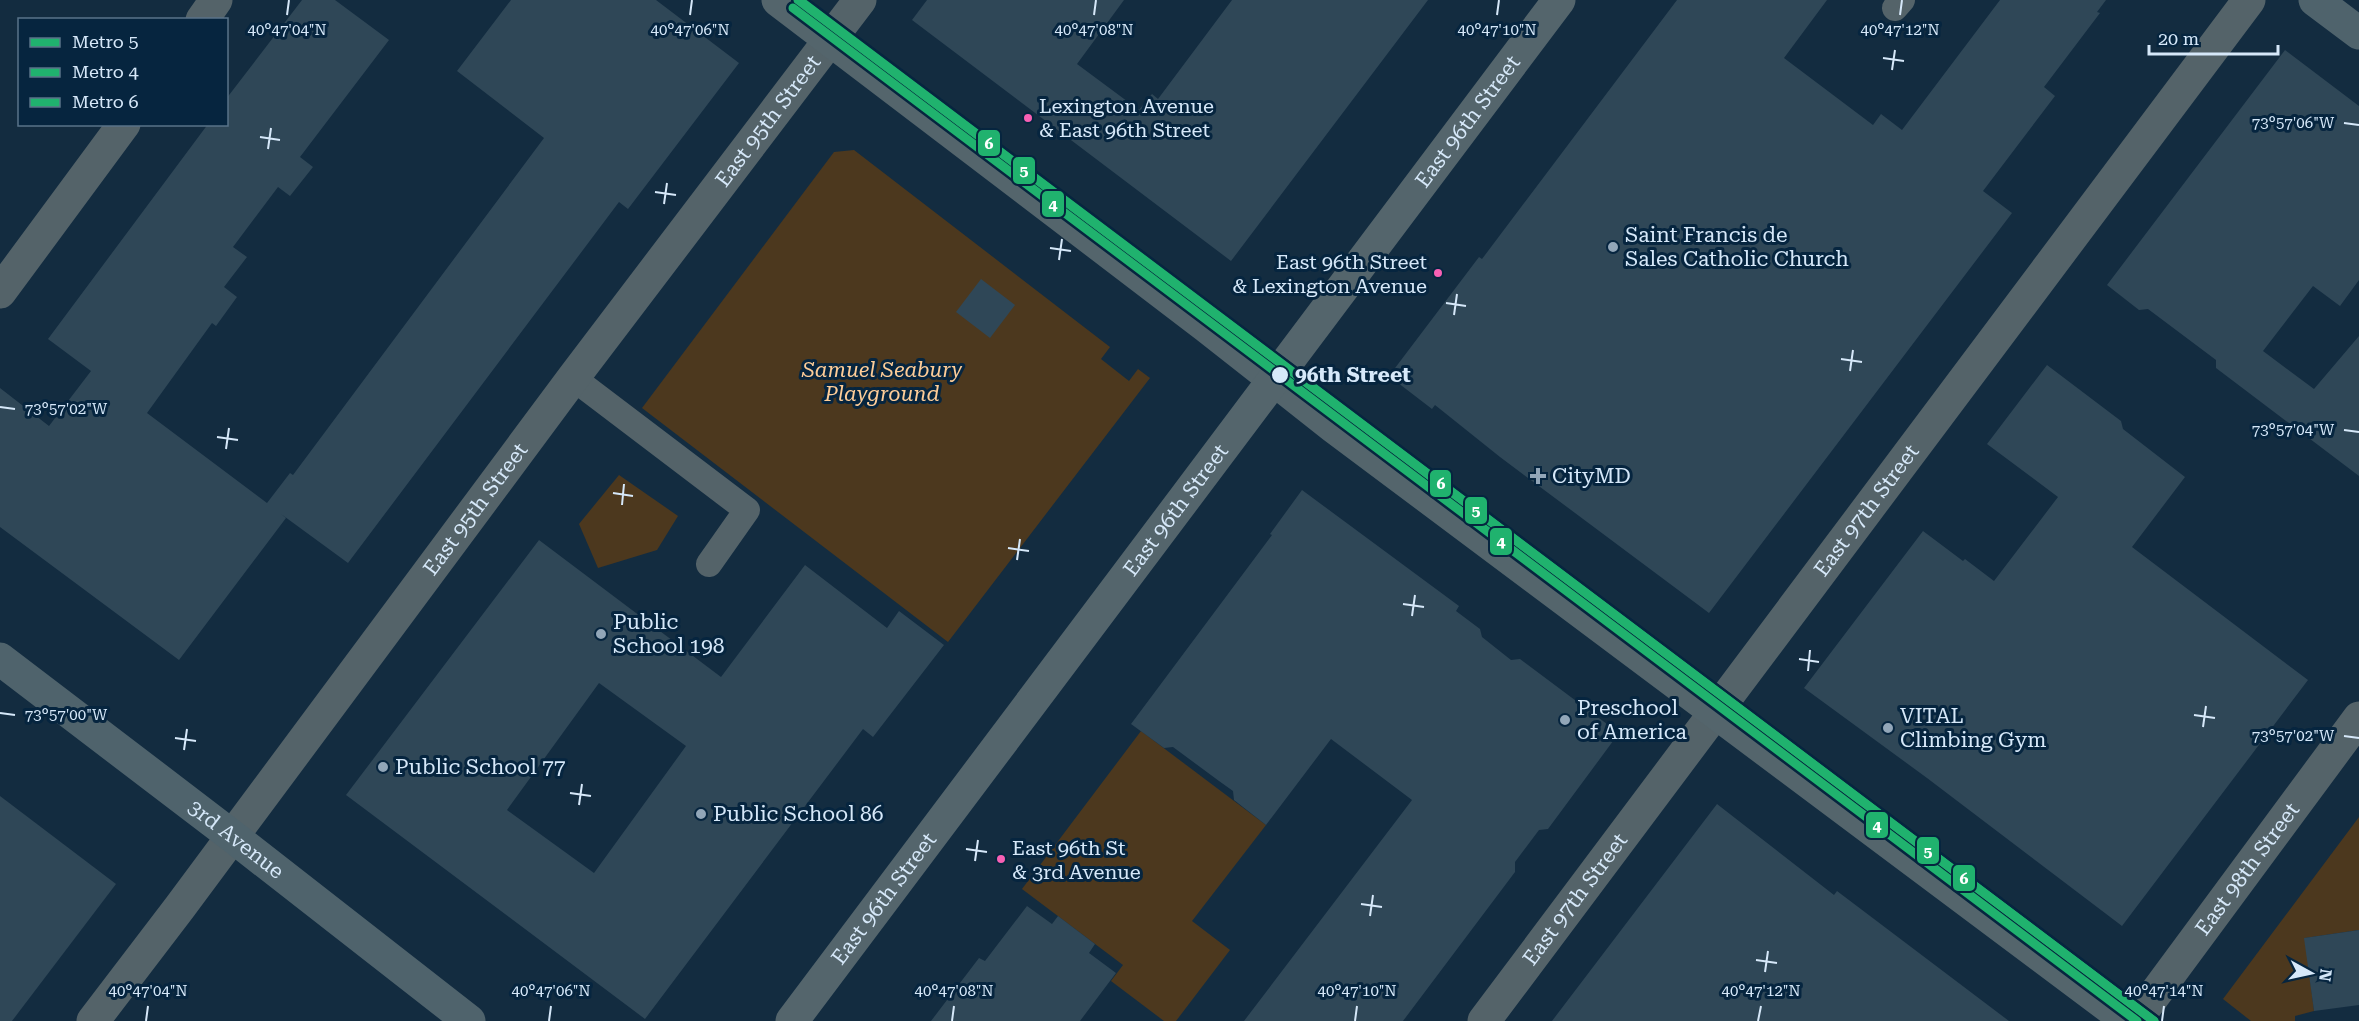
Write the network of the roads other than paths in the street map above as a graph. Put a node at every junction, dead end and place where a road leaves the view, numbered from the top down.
1 (216, 0) edge
2 (778, 0) edge
3 (860, 0) edge
4 (1559, 0) edge
5 (2249, 0) edge
6 (2314, 0) edge
7 (203, 18) edge
8 (2359, 33) edge
9 (830, 40) junction
10 (123, 126) edge
11 (0, 292) edge
12 (573, 378) junction
13 (1274, 379) junction
14 (709, 564) dead end
15 (0, 660) edge
16 (1716, 714) junction
17 (2359, 718) edge
18 (232, 836) junction
19 (93, 1021) edge
20 (469, 1021) edge
21 (792, 1021) edge
22 (1484, 1021) edge
23 (2128, 1021) edge
24 (2135, 1021) edge

1 - 7 street
2 - 9 main road
3 - 9 street, East 95th Street
4 - 13 main road, East 96th Street
5 - 16 street, East 97th Street
6 - 8 main road
9 - 12 street, East 95th Street
9 - 13 main road
10 - 11 street
12 - 14 lane
12 - 18 street, East 95th Street
13 - 16 main road
13 - 21 main road, East 96th Street
15 - 18 main road, 3rd Avenue
16 - 22 street, East 97th Street
16 - 23 main road
17 - 24 street, East 98th Street
18 - 19 street, East 95th Street
18 - 20 main road, 3rd Avenue

